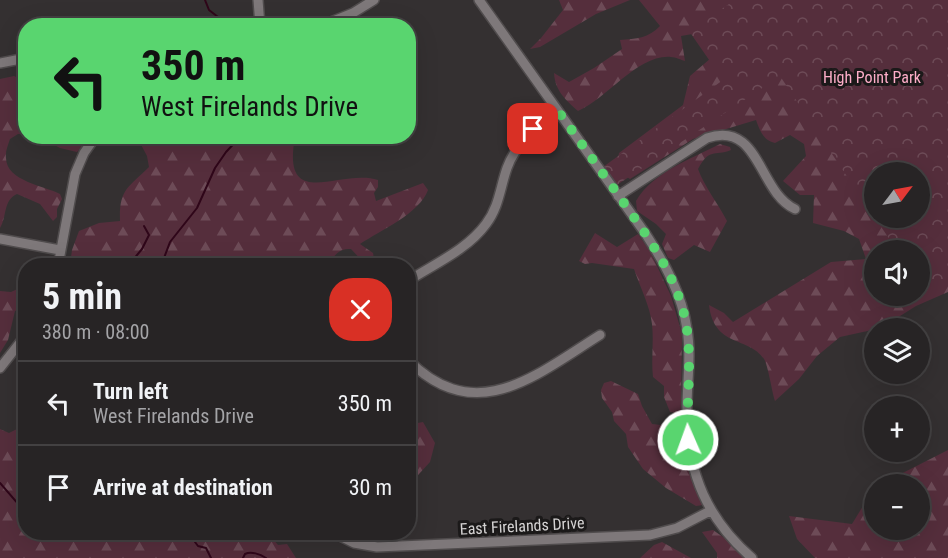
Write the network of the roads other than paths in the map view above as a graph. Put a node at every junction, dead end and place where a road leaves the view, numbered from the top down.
1 (258, 0) edge
2 (374, 0) edge
3 (479, 0) edge
4 (259, 18) edge
5 (341, 18) edge
6 (18, 60) edge
7 (0, 63) edge
8 (558, 111) junction
9 (90, 144) edge
10 (618, 196) junction
11 (795, 209) dead end
12 (0, 239) edge
13 (60, 249) junction
14 (59, 258) edge
15 (416, 276) edge
16 (600, 335) dead end
17 (18, 345) edge
18 (416, 367) edge
19 (0, 368) edge
20 (710, 511) junction
21 (348, 540) edge
22 (752, 558) edge

1 - 4 street
2 - 5 street
3 - 8 street
6 - 7 street
8 - 10 street
8 - 15 street
9 - 13 street
10 - 11 street
10 - 20 street
12 - 13 street
13 - 14 street
16 - 18 street
17 - 19 street
20 - 21 street, East Firelands Drive
20 - 22 street

